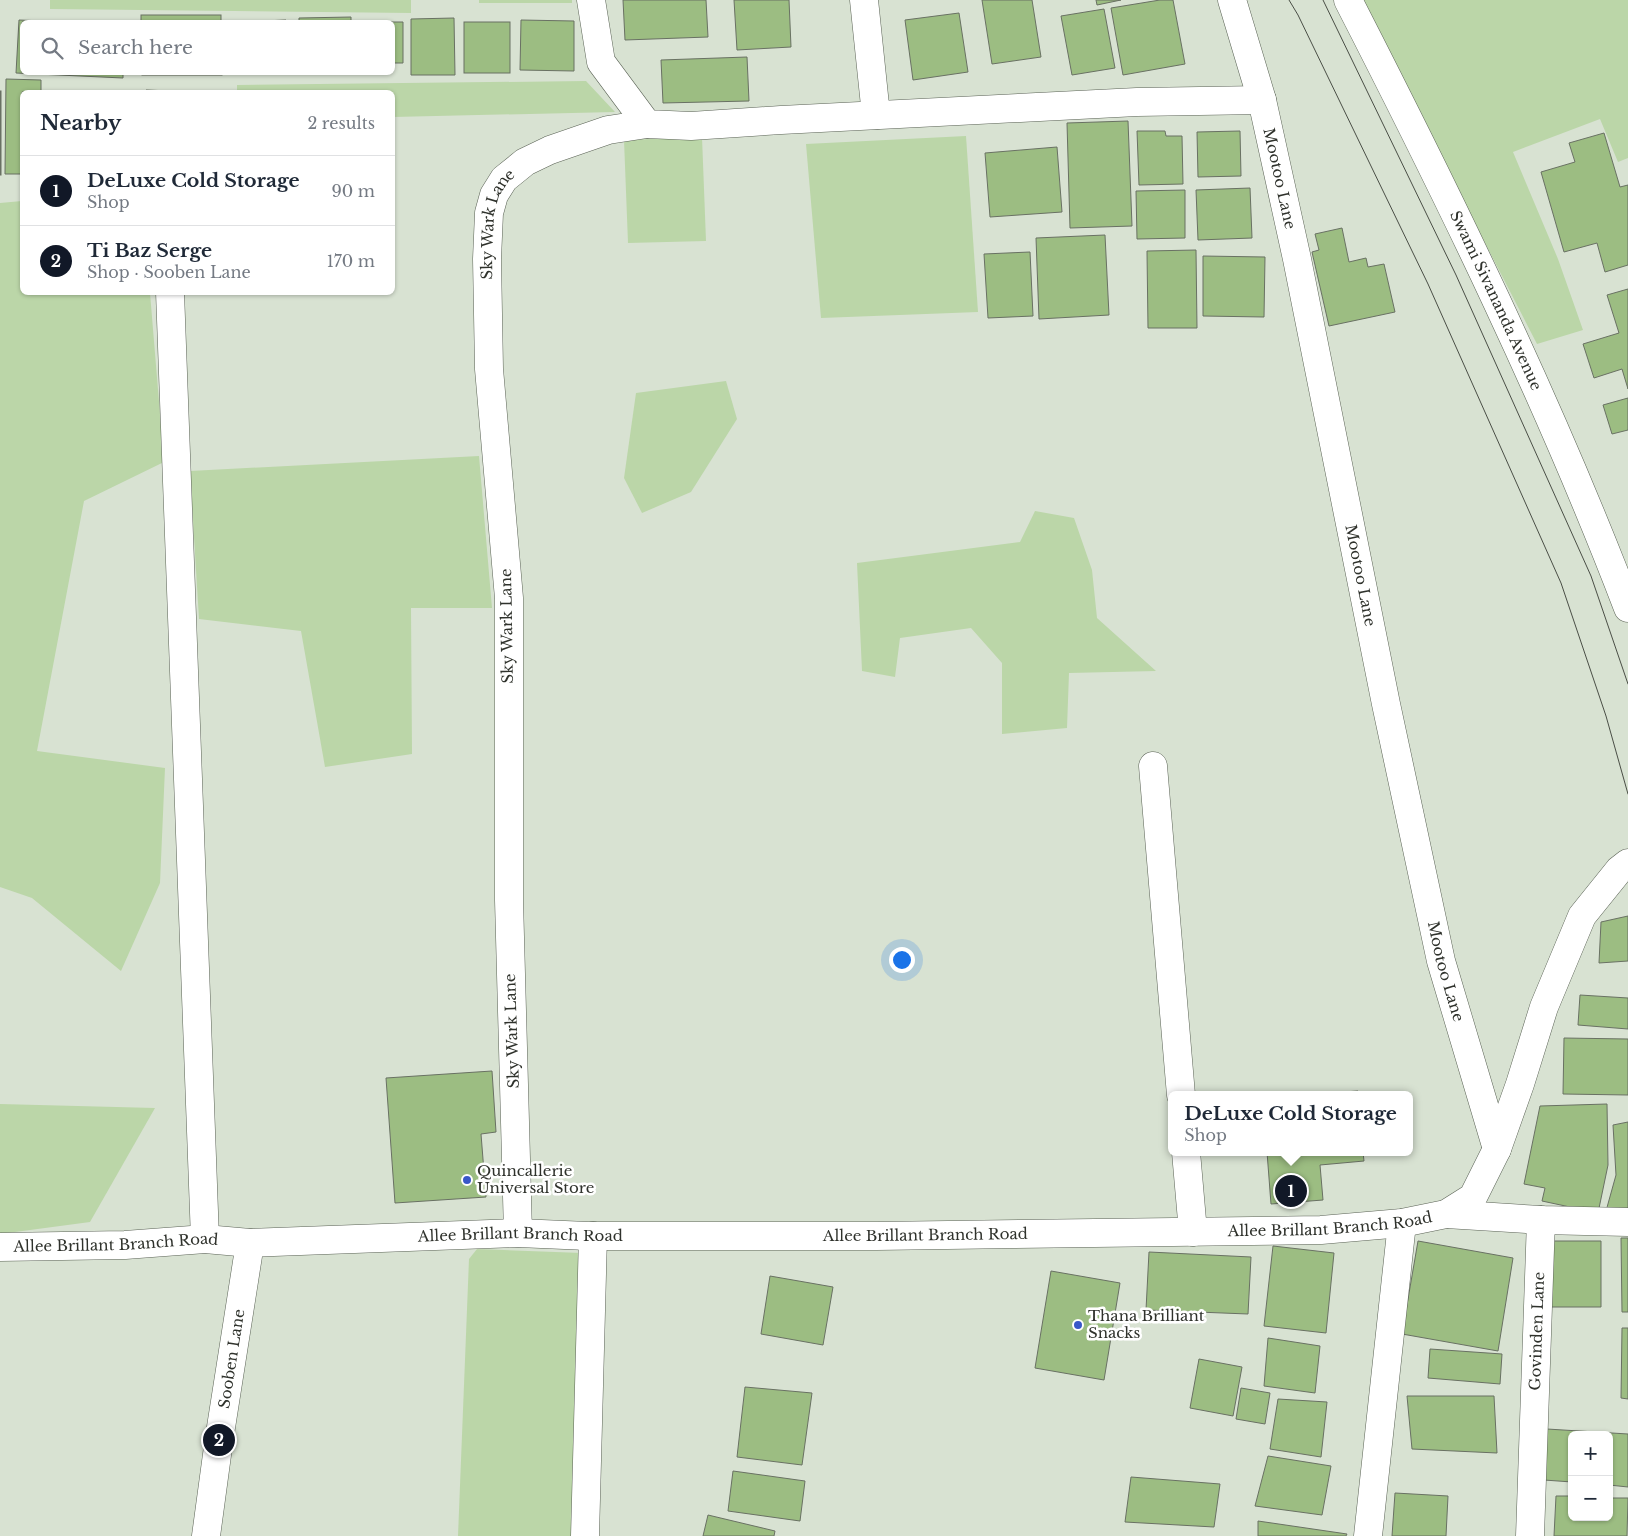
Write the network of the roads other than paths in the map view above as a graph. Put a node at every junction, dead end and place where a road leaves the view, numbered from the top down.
1 (591, 0) edge
2 (864, 0) edge
3 (1232, 0) edge
4 (1348, 0) edge
5 (1262, 100) junction
6 (876, 115) junction
7 (647, 124) junction
8 (170, 295) edge
9 (1628, 608) edge
10 (1153, 766) dead end
11 (1628, 864) edge
12 (1181, 1091) edge
13 (1497, 1150) junction
14 (1186, 1156) edge
15 (1446, 1214) junction
16 (1541, 1220) junction
17 (1628, 1222) edge
18 (1402, 1223) junction
19 (1193, 1232) junction
20 (518, 1233) junction
21 (593, 1236) junction
22 (205, 1239) junction
23 (250, 1243) junction
24 (0, 1247) edge
25 (206, 1536) edge
26 (585, 1536) edge
27 (1368, 1536) edge
28 (1530, 1536) edge

1 - 7 street
2 - 6 street
3 - 5 street, Mootoo Lane
4 - 9 street, Swami Sivananda Avenue
5 - 6 street, Sky Wark Lane
5 - 13 street, Mootoo Lane
6 - 7 street, Sky Wark Lane
7 - 20 street, Sky Wark Lane
8 - 22 street
10 - 12 street
11 - 13 street, Allee Brillant Branch Road
13 - 15 street, Allee Brillant Branch Road
14 - 19 street
15 - 16 street
15 - 18 street, Allee Brillant Branch Road
16 - 17 street
16 - 28 street, Govinden Lane
18 - 19 street, Allee Brillant Branch Road
18 - 27 street
19 - 21 street, Allee Brillant Branch Road
20 - 21 street, Allee Brillant Branch Road
20 - 23 street, Allee Brillant Branch Road
21 - 26 street
22 - 23 street, Allee Brillant Branch Road
22 - 24 street, Allee Brillant Branch Road
23 - 25 street, Sooben Lane

